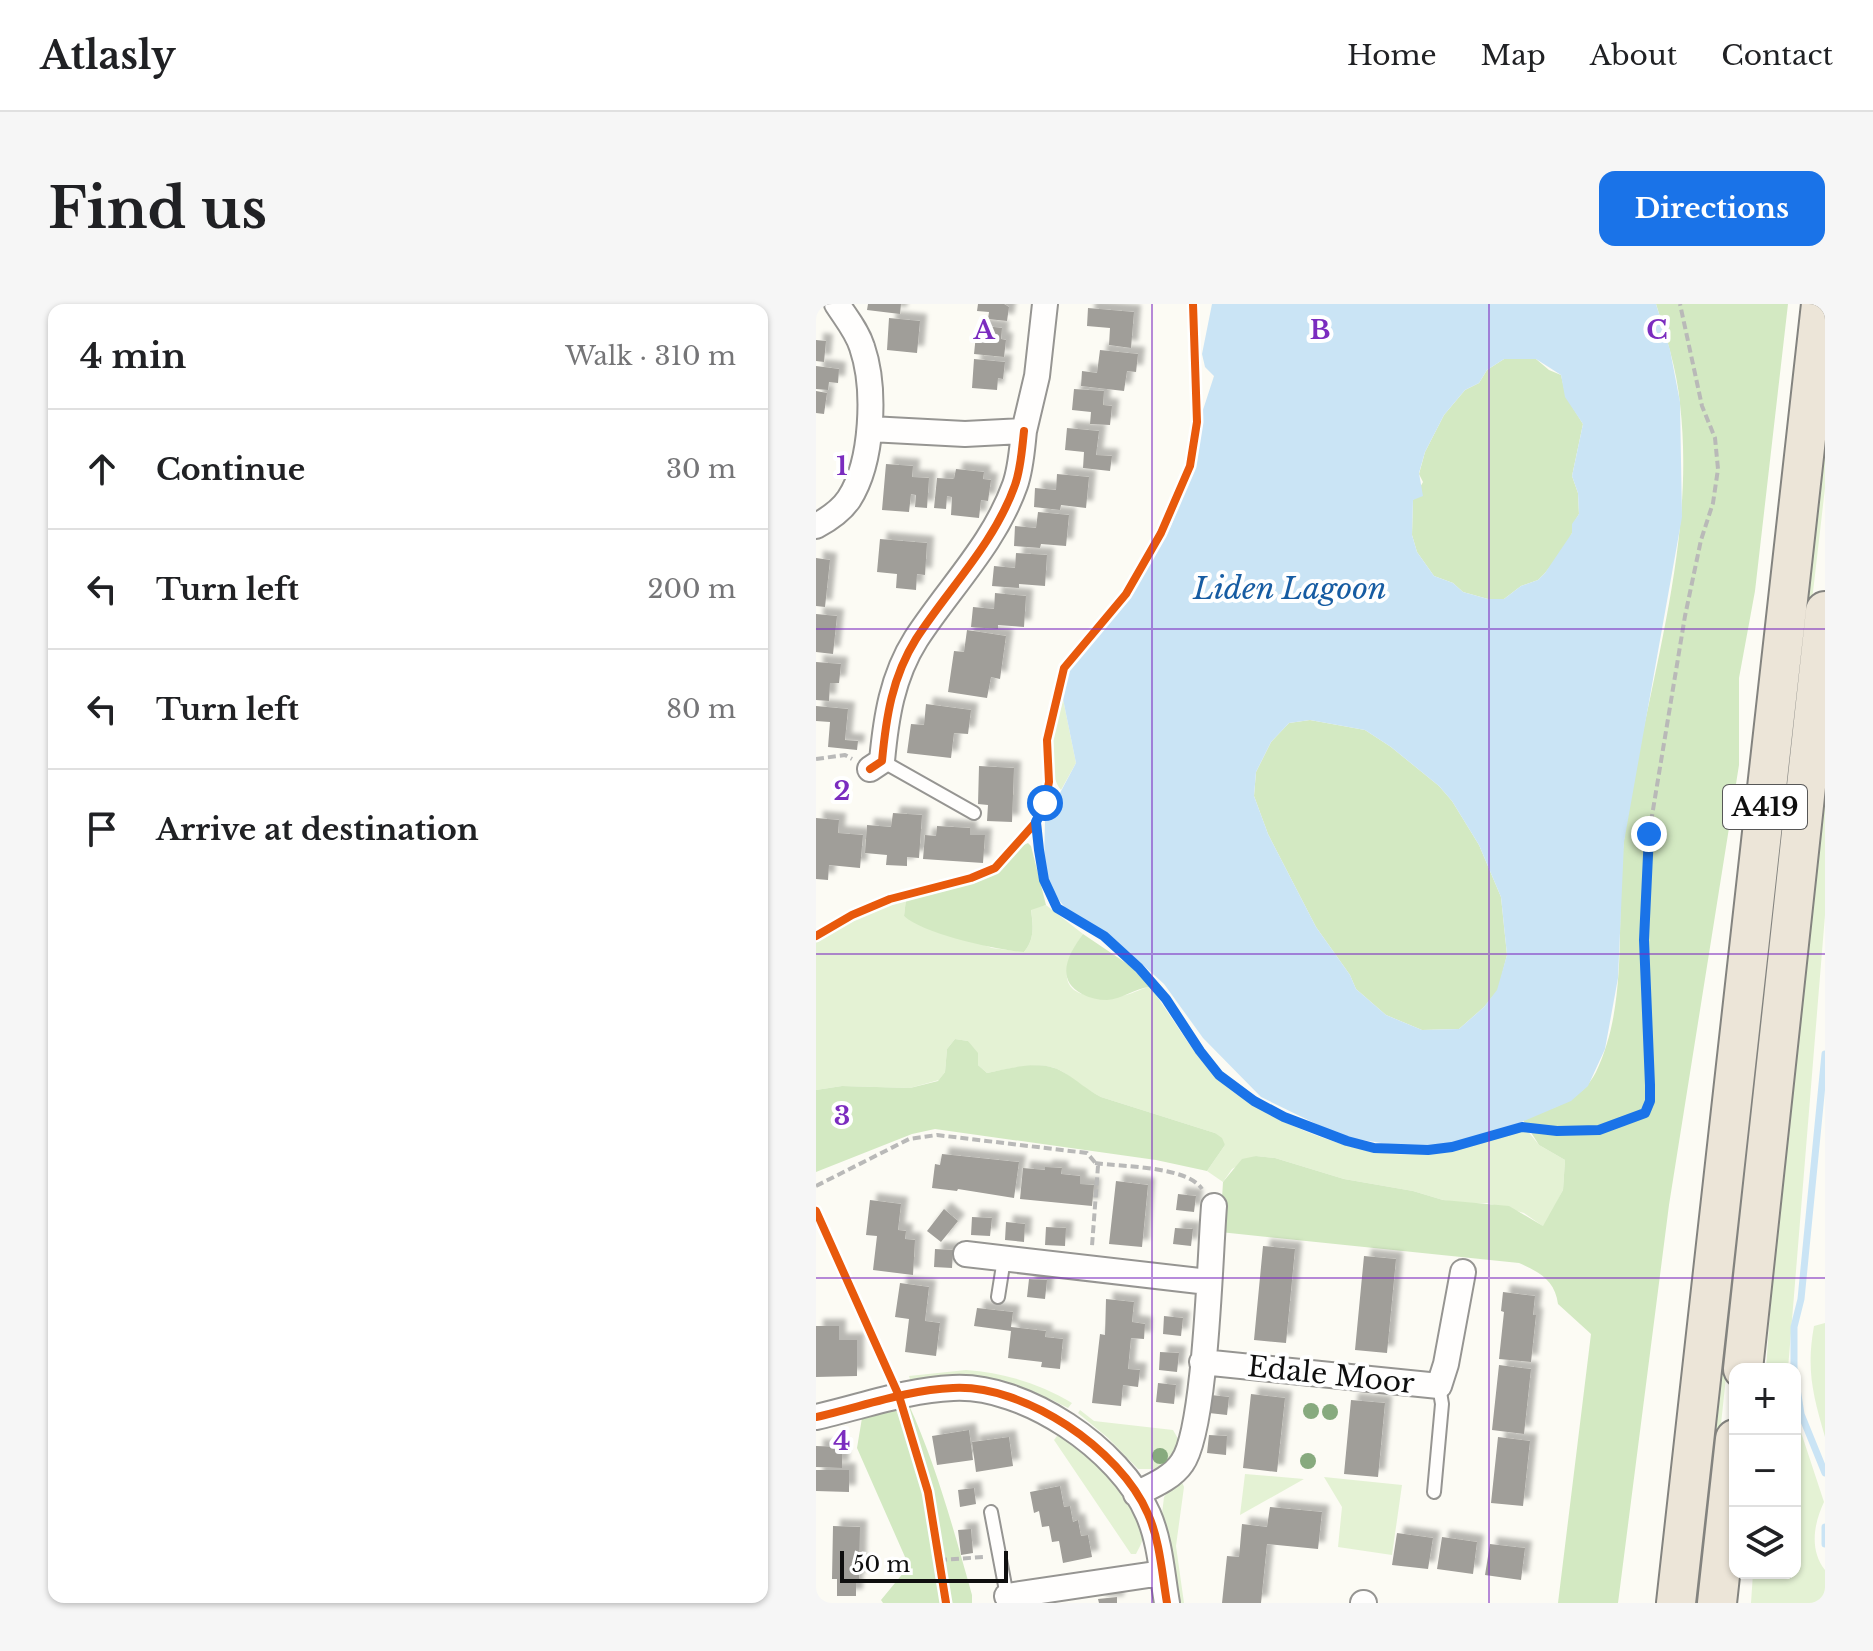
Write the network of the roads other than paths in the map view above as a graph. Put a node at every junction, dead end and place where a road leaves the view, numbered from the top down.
1 (837, 304) edge
2 (1045, 304) edge
3 (1821, 304) edge
4 (870, 429) junction
5 (1024, 431) junction
6 (816, 526) edge
7 (1825, 611) edge
8 (876, 765) joint
9 (974, 813) dead end
10 (1214, 1206) road end
11 (966, 1254) dead end
12 (1004, 1259) junction
13 (1463, 1272) dead end
14 (1208, 1282) junction
15 (998, 1297) dead end
16 (1202, 1362) junction
17 (1744, 1363) edge
18 (1439, 1386) junction
19 (816, 1417) edge
20 (1434, 1492) dead end
21 (1136, 1494) junction
22 (1729, 1494) edge
23 (1687, 1503) junction
24 (1728, 1503) junction
25 (991, 1512) dead end
26 (1162, 1573) junction
27 (1007, 1596) joint
28 (1167, 1603) edge
29 (1664, 1603) edge
30 (1676, 1603) edge
31 (1717, 1603) edge
32 (1726, 1603) edge

1 - 4 street
2 - 5 street
3 - 23 highway, A419
4 - 5 street
4 - 6 street
5 - 8 street
7 - 17 highway, A419
8 - 9 lane
10 - 14 street
11 - 12 street
12 - 14 street
12 - 15 lane
13 - 18 street, Edale Moor
14 - 16 street
16 - 18 street, Edale Moor
16 - 21 street
18 - 20 lane
19 - 21 street
21 - 26 street
22 - 24 highway
23 - 29 highway, A419
23 - 30 highway, A419
24 - 31 highway
24 - 32 highway
25 - 27 lane
26 - 27 street
26 - 28 street

